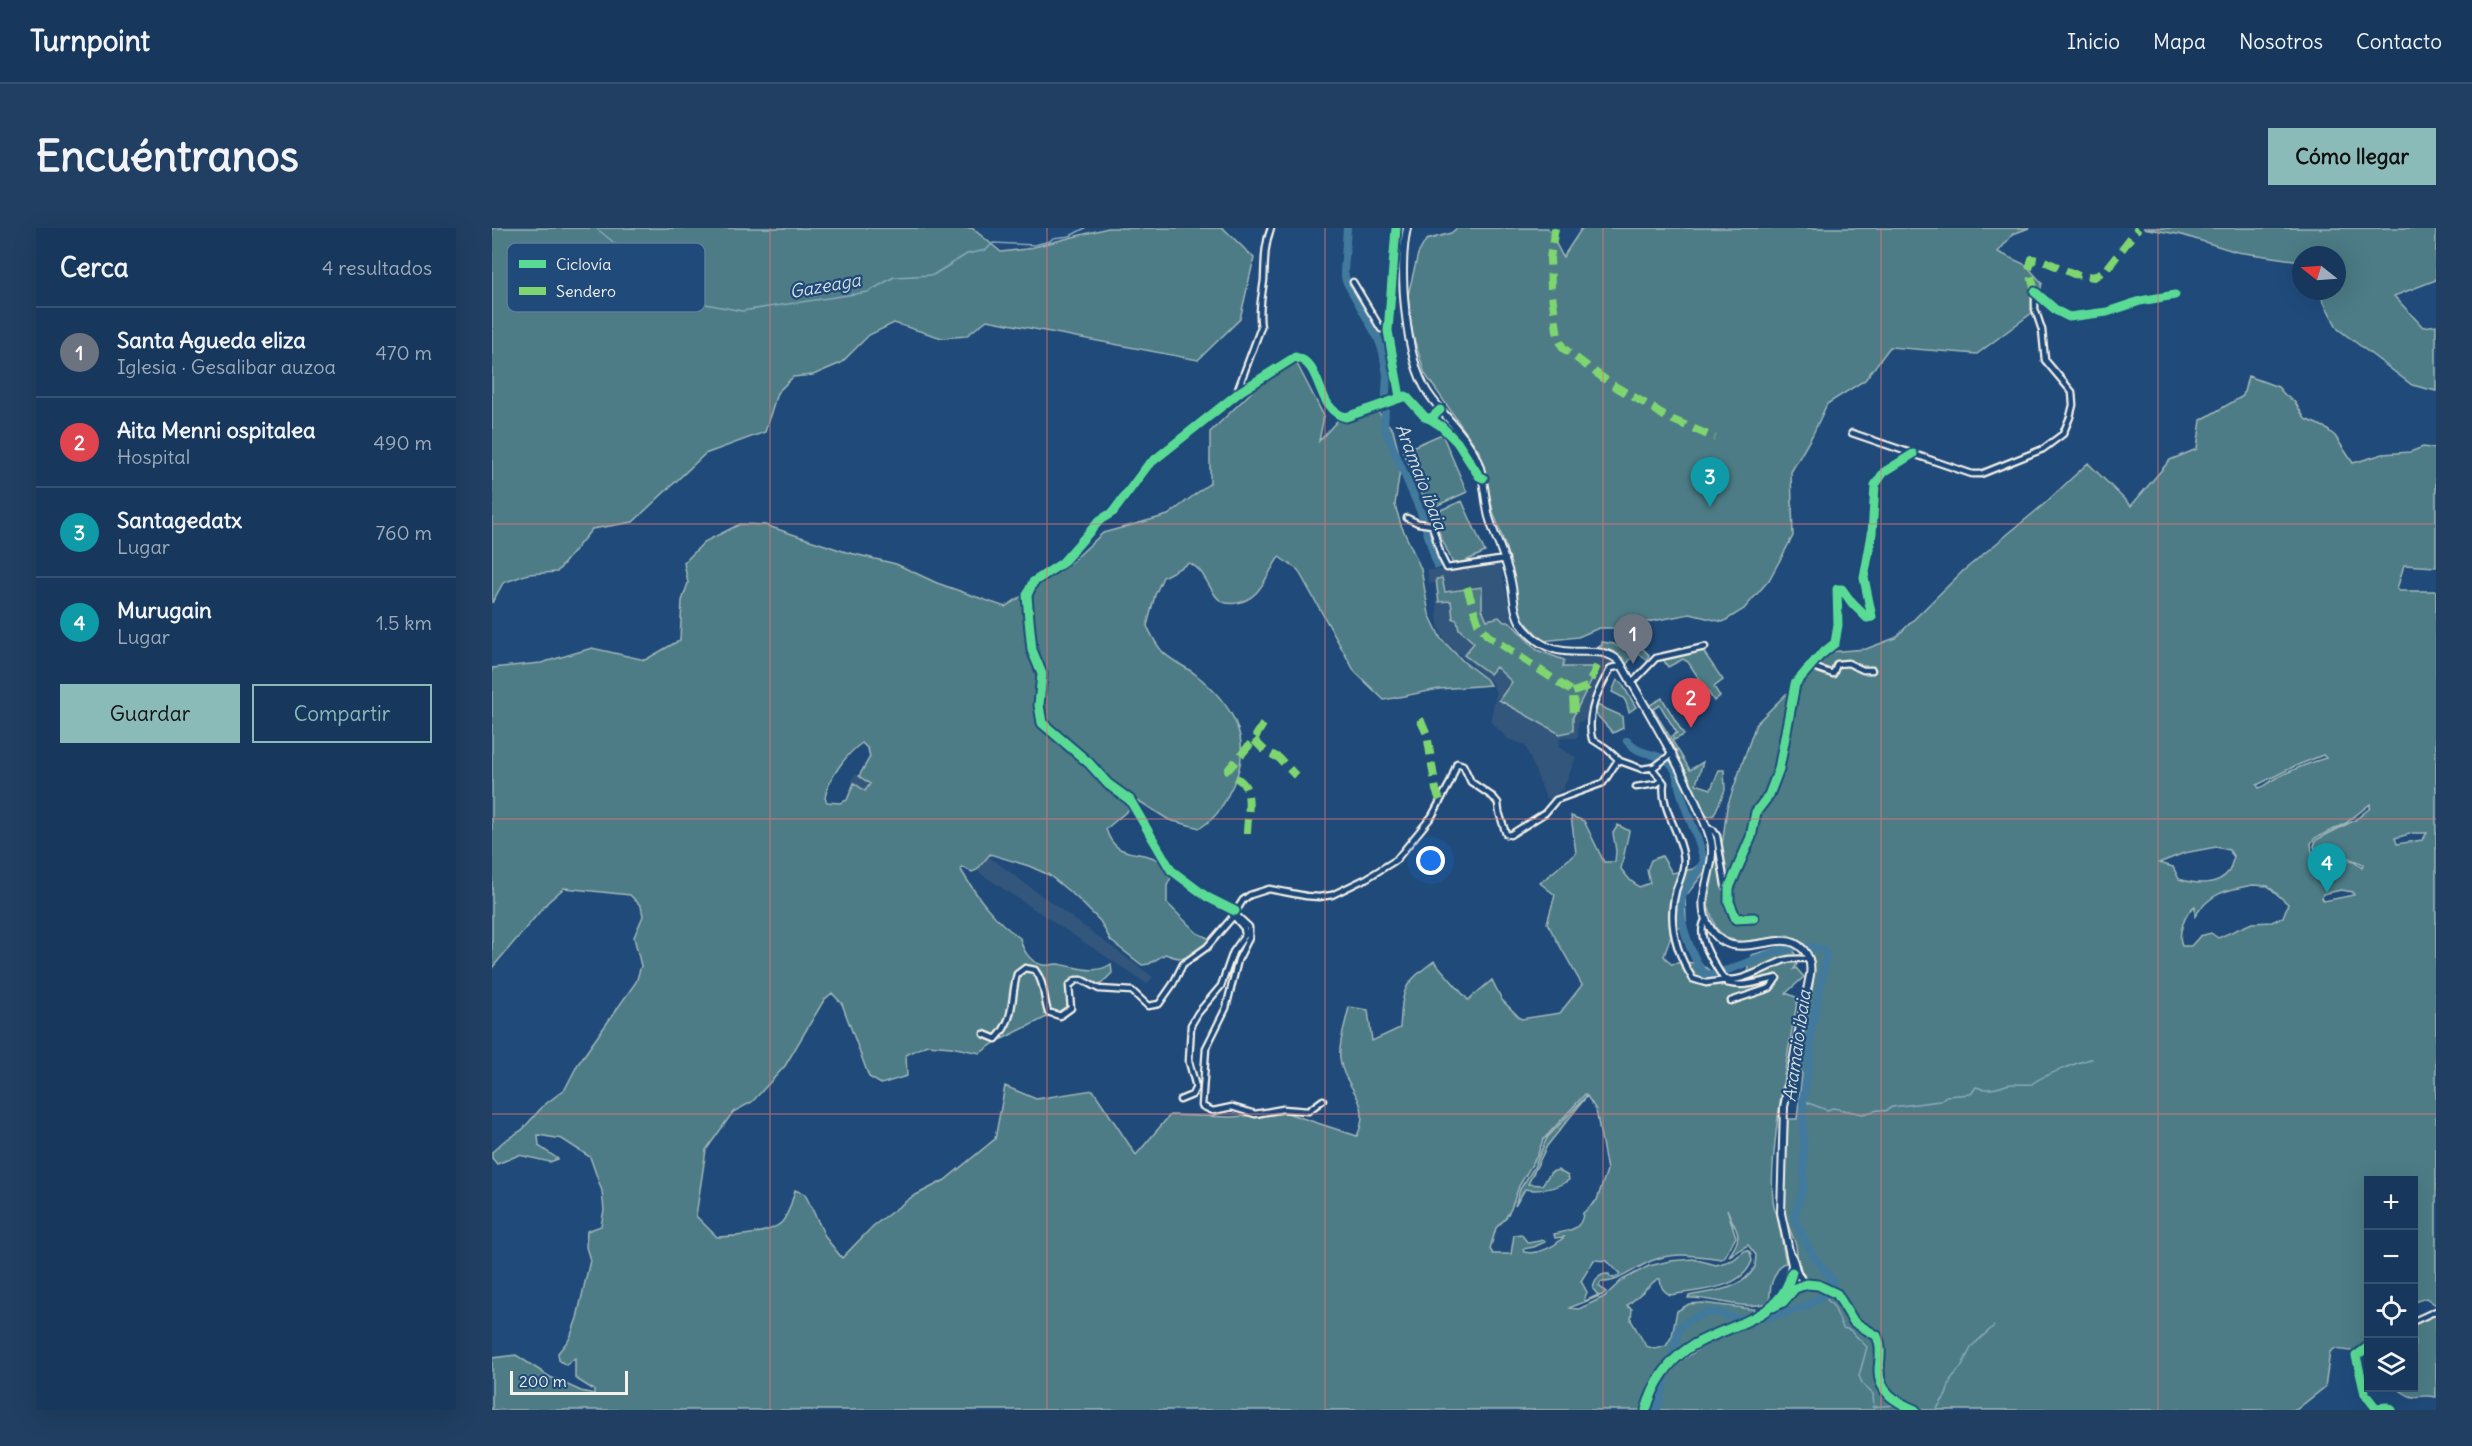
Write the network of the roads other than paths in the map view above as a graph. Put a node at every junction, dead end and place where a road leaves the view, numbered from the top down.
1 (1271, 228) edge
2 (1396, 228) edge
3 (1407, 228) edge
4 (1353, 282) dead end
5 (2175, 295) dead end
6 (1388, 331) junction
7 (1236, 394) junction
8 (1400, 397) junction
9 (1440, 410) junction
10 (1852, 433) dead end
11 (1913, 454) junction
12 (1407, 518) dead end
13 (1506, 559) junction
14 (1705, 648) dead end
15 (1622, 666) junction
16 (1813, 667) junction
17 (1872, 670) dead end
18 (1631, 684) junction
19 (1670, 755) junction
20 (1618, 760) junction
21 (1652, 768) junction
22 (1663, 781) junction
23 (1636, 787) dead end
24 (1707, 828) junction
25 (1728, 892) junction
26 (1234, 913) junction
27 (1754, 918) dead end
28 (1706, 919) junction
29 (1809, 959) junction
30 (1727, 980) junction
31 (1731, 1001) dead end
32 (984, 1034) dead end
33 (1180, 1100) dead end
34 (1323, 1100) dead end
35 (1790, 1254) junction
36 (1790, 1281) junction
37 (1803, 1283) junction
38 (1773, 1307) junction
39 (2436, 1311) edge
40 (2418, 1319) edge
41 (2364, 1350) edge
42 (2364, 1391) edge
43 (2364, 1392) edge
44 (1646, 1410) edge
45 (1915, 1410) edge
46 (2392, 1410) edge

1 - 7 street
2 - 6 street
3 - 9 main road
4 - 6 street
5 - 11 street
6 - 8 street
7 - 8 street
7 - 26 street
8 - 9 street
9 - 13 main road
10 - 11 street
11 - 16 street
12 - 13 street
13 - 15 main road
14 - 18 street
15 - 18 main road
15 - 20 street
16 - 17 street
16 - 25 street
18 - 19 main road
19 - 21 street
19 - 24 main road
20 - 21 street
20 - 26 street
21 - 22 street
22 - 23 street
22 - 30 street
24 - 25 street
24 - 28 main road
25 - 27 street
26 - 32 street
26 - 33 street
26 - 34 street
28 - 29 main road
28 - 30 street
29 - 30 street
29 - 35 main road
30 - 31 street
35 - 36 main road
35 - 37 street
36 - 37 street
36 - 38 main road
37 - 38 street
37 - 45 street
38 - 44 main road
39 - 40 street
41 - 42 street
43 - 46 street

